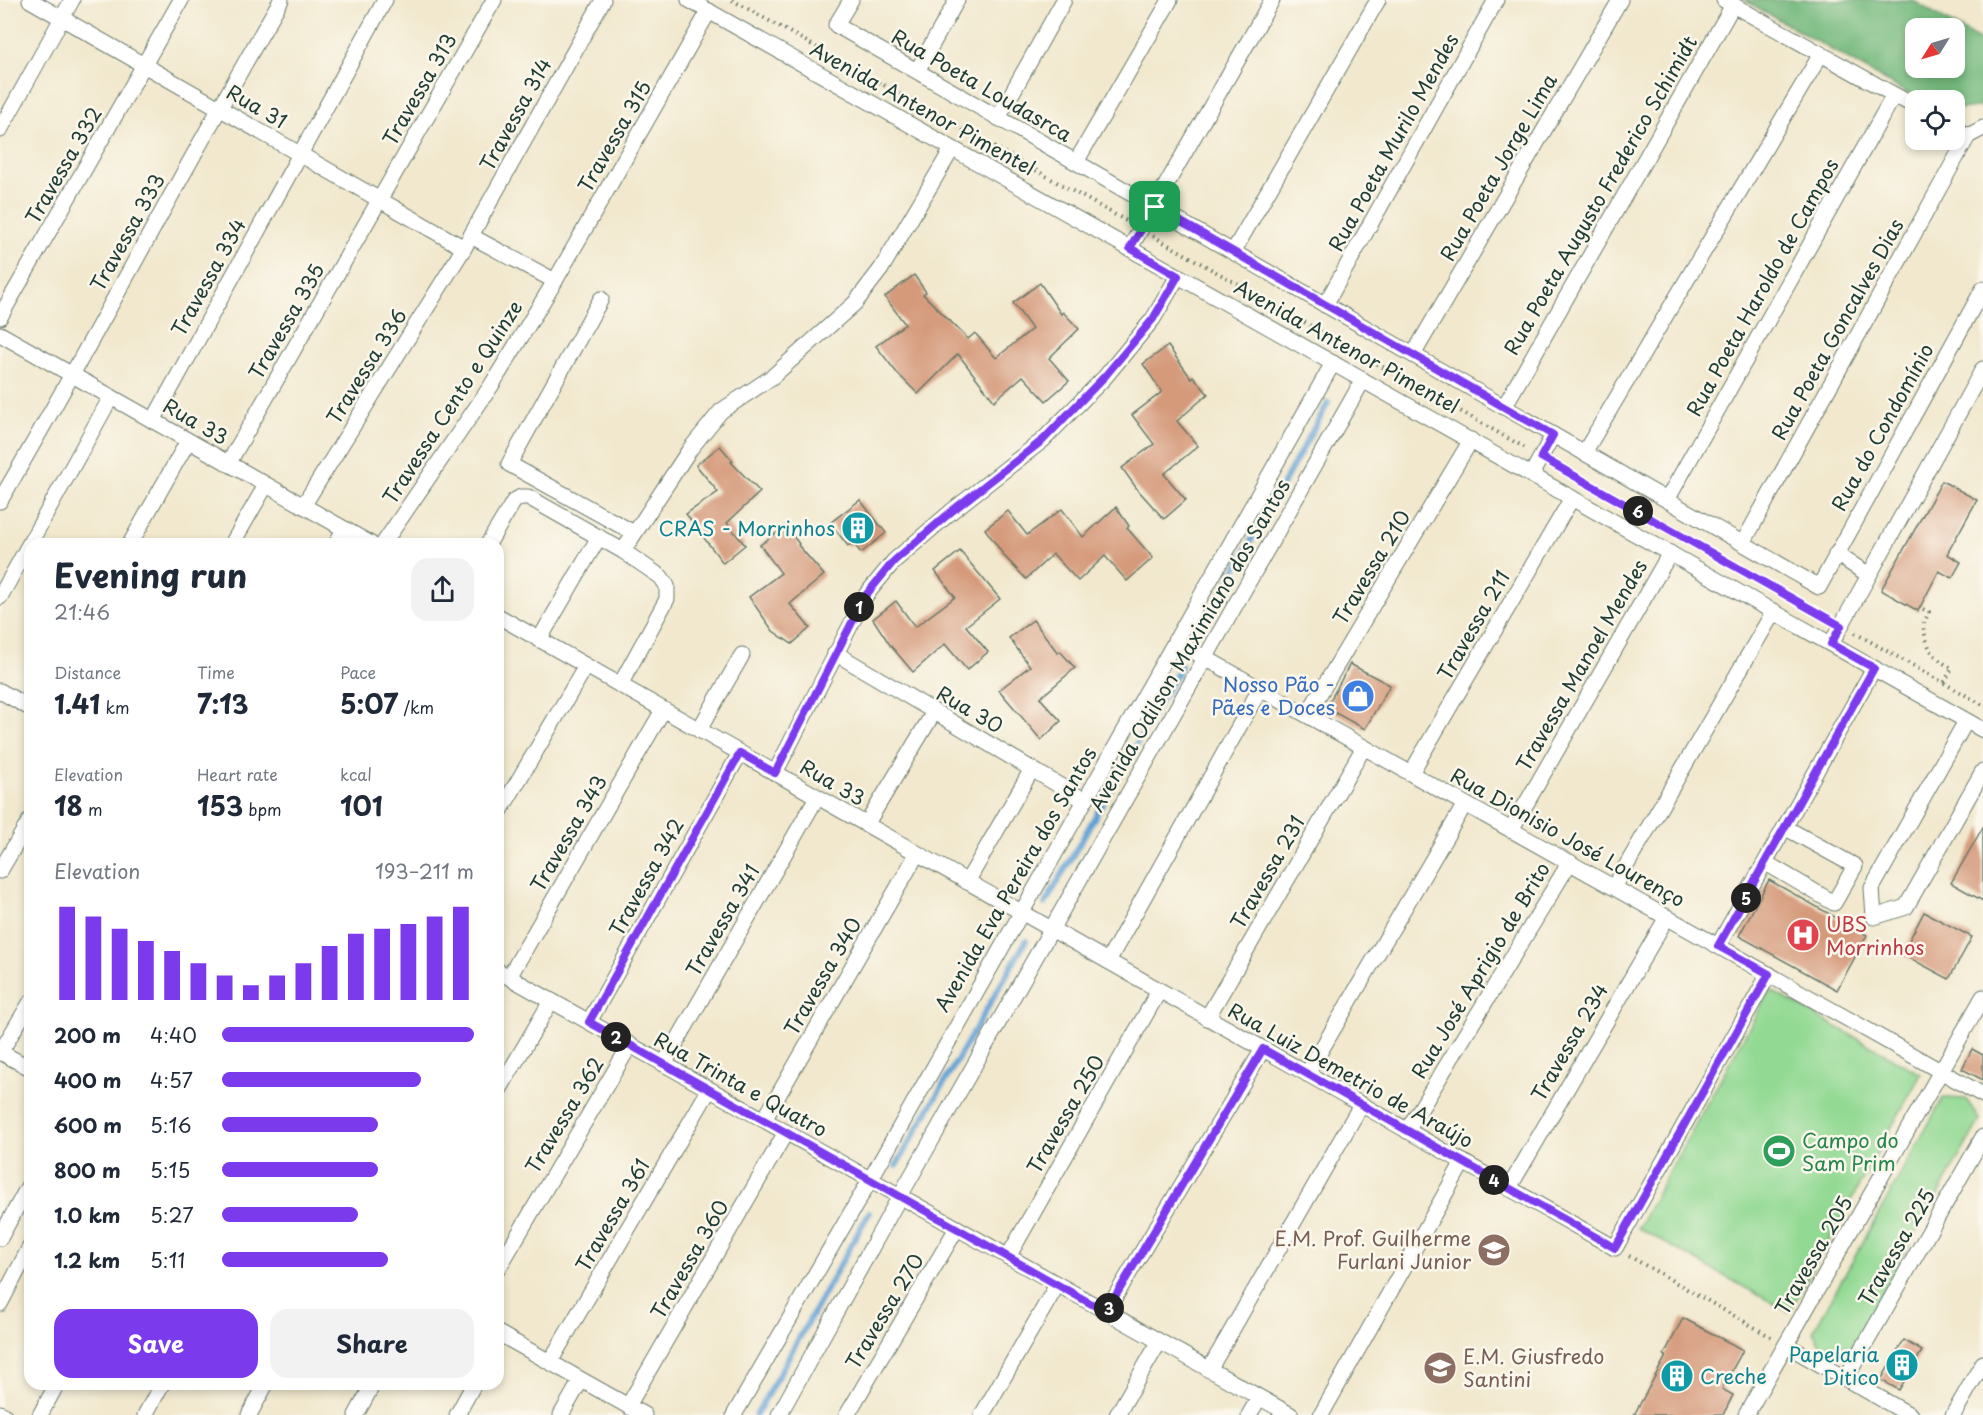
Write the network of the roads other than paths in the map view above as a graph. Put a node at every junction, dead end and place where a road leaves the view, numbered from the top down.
1 (30, 0) edge
2 (72, 0) edge
3 (181, 0) edge
4 (281, 0) edge
5 (385, 0) edge
6 (494, 0) edge
7 (603, 0) edge
8 (689, 0) edge
9 (850, 0) edge
10 (957, 0) edge
11 (1064, 0) edge
12 (1170, 0) edge
13 (1272, 0) edge
14 (1378, 0) edge
15 (1496, 0) edge
16 (1620, 0) edge
17 (1729, 2) edge
18 (709, 11) junction
19 (62, 18) junction
20 (1821, 54) junction
21 (144, 65) junction
22 (917, 71) junction
23 (1894, 95) junction
24 (1905, 101) edge
25 (219, 108) junction
26 (998, 118) junction
27 (1983, 128) edge
28 (0, 130) edge
29 (1965, 131) edge
30 (952, 148) junction
31 (1951, 150) edge
32 (300, 154) junction
33 (1076, 162) junction
34 (380, 200) junction
35 (1155, 207) junction
36 (467, 242) junction
37 (1130, 248) junction
38 (1233, 252) junction
39 (1178, 276) junction
40 (555, 281) junction
41 (1983, 289) edge
42 (598, 303) dead end
43 (1325, 305) junction
44 (0, 317) edge
45 (0, 334) edge
46 (1413, 355) junction
47 (1333, 363) junction
48 (1983, 369) edge
49 (73, 376) junction
50 (1364, 380) junction
51 (111, 397) junction
52 (1504, 407) junction
53 (153, 421) junction
54 (1553, 435) junction
55 (1471, 440) junction
56 (188, 441) junction
57 (1584, 453) junction
58 (228, 464) junction
59 (1531, 475) junction
60 (266, 485) junction
61 (1572, 498) junction
62 (1667, 500) junction
63 (0, 501) edge
64 (303, 506) junction
65 (344, 529) junction
66 (634, 533) junction
67 (599, 537) junction
68 (33, 538) edge
69 (132, 538) edge
70 (235, 538) edge
71 (339, 538) edge
72 (360, 538) edge
73 (387, 538) edge
74 (492, 538) edge
75 (1743, 543) junction
76 (623, 551) junction
77 (1670, 553) junction
78 (24, 554) edge
79 (1836, 554) junction
80 (1869, 575) junction
81 (1819, 587) joint
82 (0, 597) edge
83 (1774, 611) junction
84 (504, 625) edge
85 (540, 640) junction
86 (1175, 641) junction
87 (1831, 644) junction
88 (835, 653) junction
89 (742, 655) dead end
90 (1205, 658) junction
91 (586, 666) junction
92 (1874, 668) junction
93 (620, 685) junction
94 (1260, 689) junction
95 (0, 691) edge
96 (24, 705) edge
97 (663, 710) junction
98 (934, 712) junction
99 (1307, 715) junction
100 (1966, 721) junction
101 (699, 730) junction
102 (1983, 730) edge
103 (1364, 747) junction
104 (740, 753) junction
105 (1032, 769) junction
106 (1983, 771) edge
107 (775, 773) junction
108 (1411, 773) junction
109 (817, 796) junction
110 (1084, 800) junction
111 (1465, 804) junction
112 (504, 805) edge
113 (867, 825) junction
114 (1786, 828) junction
115 (24, 830) edge
116 (1511, 830) junction
117 (917, 854) junction
118 (1570, 862) junction
119 (1766, 863) junction
120 (0, 871) edge
121 (967, 882) junction
122 (1614, 887) junction
123 (1020, 912) junction
124 (1666, 916) junction
125 (1053, 930) junction
126 (1718, 946) junction
127 (1108, 961) junction
128 (504, 972) edge
129 (1769, 974) junction
130 (504, 975) edge
131 (1159, 991) junction
132 (1983, 997) edge
133 (551, 1001) junction
134 (24, 1013) edge
135 (1207, 1018) junction
136 (589, 1022) junction
137 (630, 1045) junction
138 (1263, 1049) junction
139 (0, 1052) edge
140 (664, 1064) junction
141 (24, 1065) edge
142 (1941, 1071) junction
143 (1307, 1074) junction
144 (504, 1082) edge
145 (709, 1090) junction
146 (1983, 1095) edge
147 (1361, 1105) junction
148 (764, 1120) junction
149 (1407, 1131) junction
150 (786, 1132) junction
151 (1983, 1137) edge
152 (1463, 1162) junction
153 (870, 1180) junction
154 (1509, 1188) junction
155 (24, 1194) edge
156 (900, 1196) junction
157 (957, 1228) junction
158 (0, 1238) edge
159 (1008, 1257) junction
160 (24, 1258) edge
161 (504, 1259) edge
162 (1057, 1285) junction
163 (0, 1304) edge
164 (1106, 1312) junction
165 (504, 1339) edge
166 (1159, 1342) junction
167 (1786, 1345) junction
168 (550, 1362) junction
169 (1983, 1364) edge
170 (1209, 1370) junction
171 (1846, 1378) junction
172 (581, 1380) junction
173 (54, 1390) edge
174 (159, 1390) edge
175 (263, 1390) edge
176 (370, 1390) edge
177 (471, 1390) edge
178 (1259, 1398) junction
179 (628, 1406) junction
180 (1899, 1412) edge
181 (0, 1413) edge
182 (4, 1415) edge
183 (40, 1415) edge
184 (145, 1415) edge
185 (249, 1415) edge
186 (356, 1415) edge
187 (457, 1415) edge
188 (561, 1415) edge
189 (644, 1415) edge
190 (734, 1415) edge
191 (779, 1415) edge
192 (847, 1415) edge
193 (982, 1415) edge
194 (1117, 1415) edge
195 (1249, 1415) edge
196 (1291, 1415) edge
197 (1321, 1415) edge
198 (1746, 1415) edge
199 (1953, 1415) edge

1 - 19 street, Rua 31
2 - 19 street
3 - 21 street, Travessa 332
4 - 25 street, Travessa 333
5 - 32 street, Travessa 334
6 - 34 street, Travessa 313
7 - 36 street, Travessa 314
8 - 18 street, Avenida Antenor Pimentel
9 - 22 street, Rua Poeta Loudasrca
10 - 22 street
11 - 26 street
12 - 33 street
13 - 35 street
14 - 38 street
15 - 43 street, Rua Poeta Murilo Mendes
16 - 46 street, Rua Poeta Jorge Lima
17 - 20 street
17 - 52 street, Rua Poeta Augusto Frederico Schimidt
18 - 30 street, Avenida Antenor Pimentel
18 - 40 street, Travessa 315
19 - 21 street, Rua 31
19 - 28 street
20 - 23 street
20 - 57 street
21 - 25 street, Rua 31
21 - 44 street, Travessa 332
22 - 26 street, Rua Poeta Loudasrca
23 - 24 street
23 - 62 street, Rua Poeta Haroldo de Campos
25 - 32 street, Rua 31
25 - 49 street, Travessa 333
26 - 33 street, Rua Poeta Loudasrca
27 - 29 street
30 - 37 street, Avenida Antenor Pimentel
30 - 66 street
31 - 75 street, Rua Poeta Goncalves Dias
32 - 34 street, Rua 31
32 - 53 street, Travessa 334
33 - 35 street, Rua Poeta Loudasrca
34 - 36 street, Rua 31
34 - 58 street, Travessa 335
35 - 37 street
35 - 38 street, Rua Poeta Loudasrca
36 - 40 street, Rua 31
36 - 64 street, Travessa 336
37 - 39 street, Avenida Antenor Pimentel
38 - 43 street, Rua Poeta Loudasrca
39 - 47 street, Avenida Antenor Pimentel
39 - 88 street
40 - 73 street, Travessa Cento e Quinze
41 - 79 street, Rua do Condomínio
42 - 66 street
43 - 46 street, Rua Poeta Loudasrca
45 - 49 street, Rua 33
46 - 52 street, Rua Poeta Loudasrca
47 - 50 street, Avenida Antenor Pimentel
47 - 86 street, Avenida Eva Pereira dos Santos
48 - 80 street
49 - 51 street, Rua 33
49 - 63 street, Travessa 333
50 - 55 street, Avenida Antenor Pimentel
50 - 90 street, Avenida Odilson Maximiano dos Santos
51 - 53 street, Rua 33
51 - 68 street
52 - 54 street, Rua Poeta Loudasrca
53 - 56 street, Rua 33
54 - 57 street, Rua Poeta Loudasrca
54 - 59 street
55 - 59 street, Avenida Antenor Pimentel
55 - 99 street, Travessa 210
56 - 58 street, Rua 33
56 - 69 street
57 - 62 street, Rua Poeta Loudasrca
58 - 60 street, Rua 33
59 - 61 street, Avenida Antenor Pimentel
60 - 64 street, Rua 33
60 - 70 street
61 - 77 street, Avenida Antenor Pimentel
61 - 108 street, Travessa 211
62 - 75 street, Rua Poeta Loudasrca
64 - 65 street, Rua 33
65 - 71 street
65 - 72 street, Rua 33
66 - 76 street
67 - 74 street
67 - 76 street
67 - 85 street
75 - 81 street, Rua Poeta Loudasrca
76 - 93 street
77 - 83 street, Avenida Antenor Pimentel
77 - 116 street, Travessa Manoel Mendes
78 - 82 street
79 - 80 street
79 - 81 street, Rua do Condomínio
80 - 87 street
83 - 87 street, Avenida Antenor Pimentel
83 - 122 street
84 - 85 street, Rua 33
85 - 91 street, Rua 33
86 - 90 street, Rua Dionisio José Lourenço
86 - 110 street, Avenida Eva Pereira dos Santos
87 - 92 street, Avenida Antenor Pimentel
88 - 98 street, Rua 30
88 - 107 street
89 - 101 street
90 - 94 street, Rua Dionisio José Lourenço
90 - 125 street, Avenida Odilson Maximiano dos Santos
91 - 93 street, Rua 33
91 - 112 street
92 - 100 street, Avenida Antenor Pimentel
92 - 114 street
93 - 97 street, Rua 33
94 - 99 street, Rua Dionisio José Lourenço
94 - 127 street
95 - 96 street
97 - 101 street, Rua 33
97 - 128 street, Travessa 343
98 - 105 street, Rua 30
98 - 113 street
99 - 103 street, Rua Dionisio José Lourenço
100 - 102 street, Avenida Antenor Pimentel
100 - 106 street
101 - 104 street, Rua 33
103 - 108 street, Rua Dionisio José Lourenço
103 - 135 street, Travessa 231
104 - 107 street, Rua 33
104 - 136 street, Travessa 342
105 - 110 street, Rua 30
105 - 121 street
107 - 109 street, Rua 33
108 - 111 street, Rua Dionisio José Lourenço
109 - 113 street, Rua 33
109 - 140 street, Travessa 341
110 - 123 street, Avenida Eva Pereira dos Santos
111 - 116 street, Rua Dionisio José Lourenço
111 - 143 street
113 - 117 street, Rua 33
114 - 119 street
114 - 119 street
115 - 120 street
116 - 118 street, Rua Dionisio José Lourenço
117 - 121 street, Rua 33
117 - 148 street, Travessa 340
118 - 122 street, Rua Dionisio José Lourenço
118 - 149 street, Rua José Aprigio de Brito
119 - 126 street
121 - 123 street, Rua 33
122 - 124 street, Rua Dionisio José Lourenço
123 - 125 street, Rua 33
123 - 153 street, Avenida Eva Pereira dos Santos
124 - 126 street, Rua Dionisio José Lourenço
124 - 154 street, Travessa 234
125 - 127 street, Rua Luiz Demetrio de Araújo
125 - 156 street
126 - 129 street, Rua Dionisio José Lourenço
127 - 131 street, Rua Luiz Demetrio de Araújo
129 - 142 street, Rua Dionisio José Lourenço
129 - 154 street, Rua Luiz Demetrio de Araújo
130 - 133 street, Rua Trinta e Quatro
131 - 135 street, Rua Luiz Demetrio de Araújo
131 - 159 street, Travessa 250
132 - 142 street, Travessa 205
133 - 136 street, Rua Trinta e Quatro
133 - 144 street
134 - 139 street
135 - 138 street, Rua Luiz Demetrio de Araújo
136 - 137 street, Rua Trinta e Quatro
137 - 140 street, Rua Trinta e Quatro
137 - 161 street, Travessa 362
138 - 143 street, Rua Luiz Demetrio de Araújo
138 - 164 street
139 - 141 street
140 - 145 street, Rua Trinta e Quatro
142 - 146 street, Rua Dionisio José Lourenço
142 - 167 street, Travessa 205
143 - 147 street, Rua Luiz Demetrio de Araújo
145 - 148 street, Rua Trinta e Quatro
145 - 168 street, Travessa 361
147 - 149 street, Rua Luiz Demetrio de Araújo
147 - 170 street
148 - 150 street, Rua Trinta e Quatro
149 - 152 street, Rua Luiz Demetrio de Araújo
150 - 153 street, Rua Trinta e Quatro
150 - 179 street, Travessa 360
151 - 171 street, Travessa 225
152 - 154 street, Rua Luiz Demetrio de Araújo
152 - 197 street
153 - 156 street, Rua Trinta e Quatro
153 - 190 street, Avenida Eva Pereira dos Santos
155 - 158 street
156 - 157 street, Rua Trinta e Quatro
156 - 191 street
157 - 159 street, Rua Trinta e Quatro
157 - 192 street, Travessa 270
159 - 162 street, Rua Trinta e Quatro
160 - 163 street
162 - 164 street, Rua Trinta e Quatro
162 - 193 street
164 - 166 street, Rua Trinta e Quatro
165 - 168 street
166 - 170 street, Rua Trinta e Quatro
166 - 194 street
167 - 171 street
167 - 198 street, Travessa 205
168 - 172 street
169 - 199 street
170 - 178 street, Rua Trinta e Quatro
171 - 180 street
172 - 179 street
172 - 188 street
173 - 183 street
174 - 184 street
175 - 185 street
176 - 186 street
177 - 187 street
178 - 195 street
178 - 196 street, Rua Trinta e Quatro
179 - 189 street
181 - 182 street

